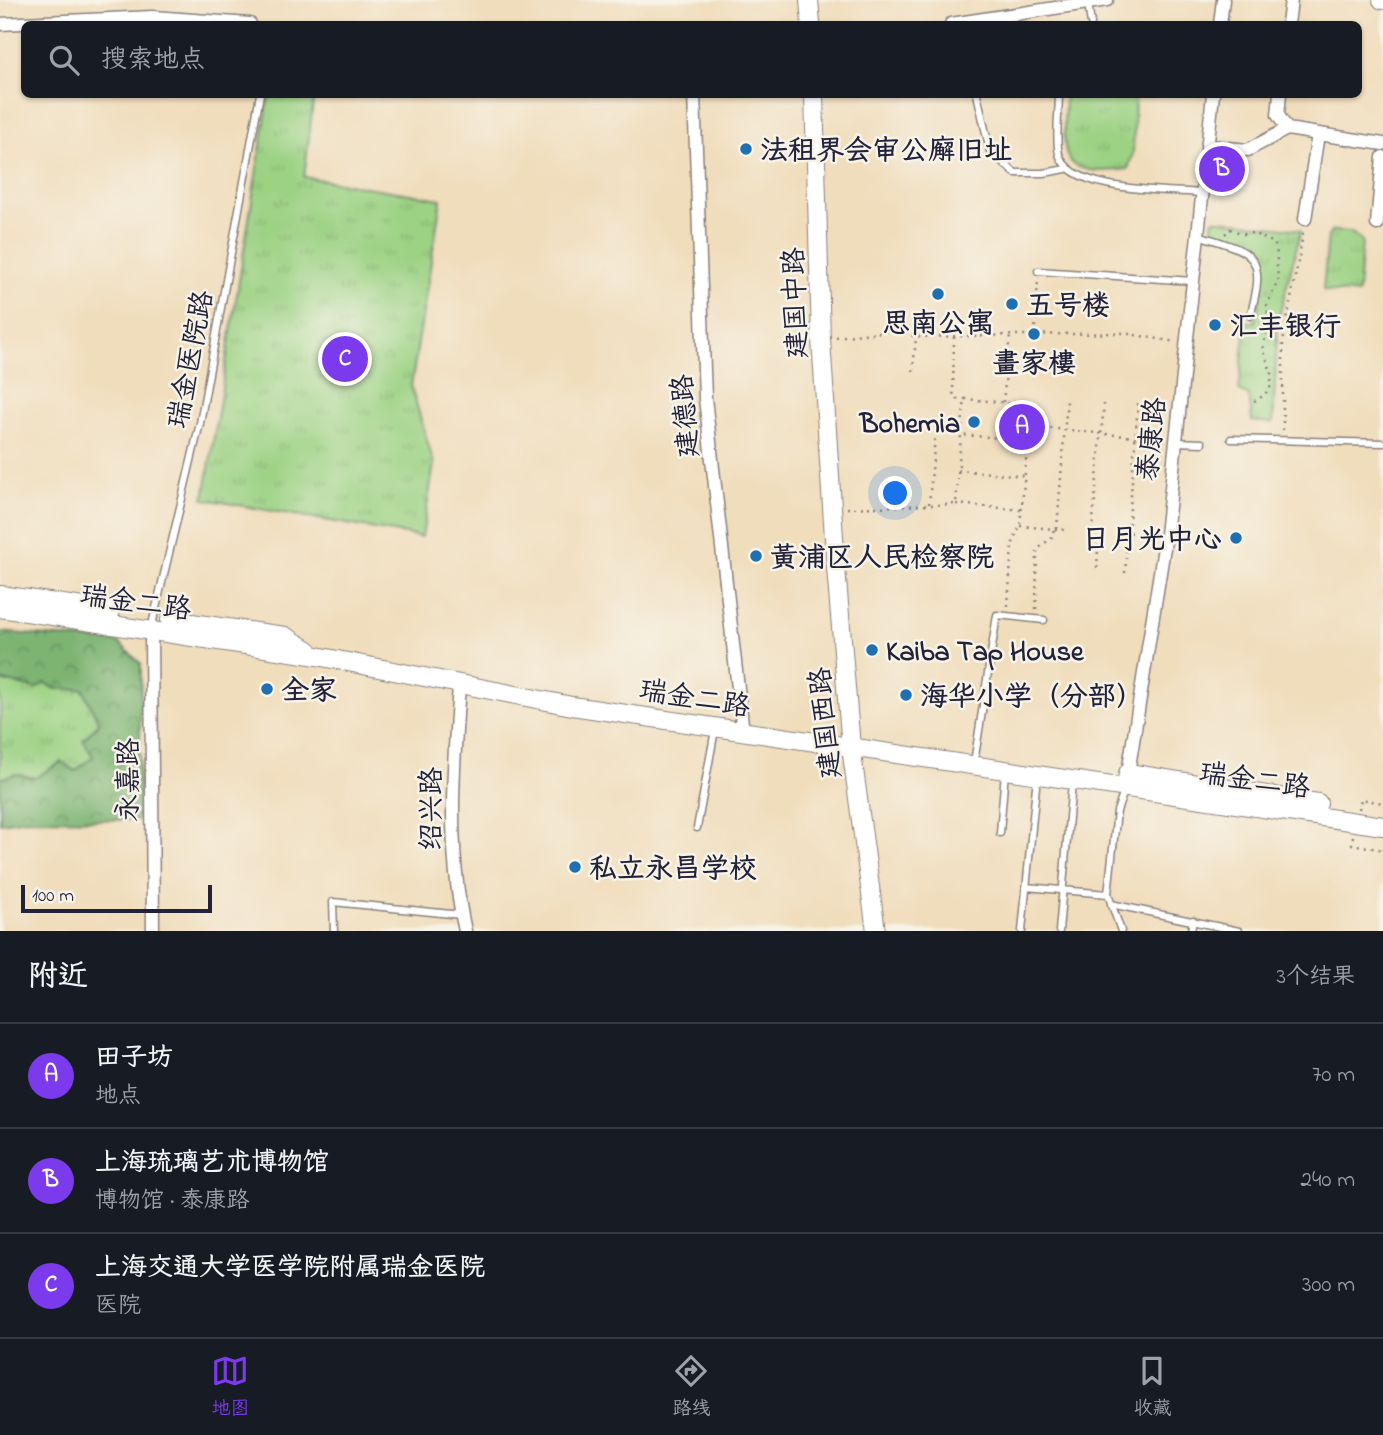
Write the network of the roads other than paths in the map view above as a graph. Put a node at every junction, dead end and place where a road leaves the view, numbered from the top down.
1 (809, 0) edge
2 (1107, 0) edge
3 (1223, 0) edge
4 (1291, 0) edge
5 (1088, 4) junction
6 (66, 21) edge
7 (208, 21) edge
8 (811, 21) edge
9 (972, 21) edge
10 (1091, 21) edge
11 (1220, 21) edge
12 (1288, 21) edge
13 (21, 23) edge
14 (0, 24) edge
15 (259, 98) edge
16 (694, 98) edge
17 (814, 98) edge
18 (977, 98) edge
19 (1059, 98) edge
20 (1213, 98) edge
21 (1280, 98) edge
22 (1287, 129) junction
23 (1318, 135) junction
24 (1383, 144) edge
25 (1207, 146) junction
26 (1383, 157) edge
27 (1066, 169) junction
28 (1202, 193) junction
29 (1306, 219) road end
30 (1377, 224) dead end
31 (1198, 235) junction
32 (1038, 271) road end
33 (1193, 281) junction
34 (1250, 316) dead end
35 (1231, 439) dead end
36 (1176, 442) junction
37 (1202, 443) dead end
38 (1383, 443) edge
39 (833, 509) joint
40 (0, 595) edge
41 (0, 608) edge
42 (1044, 620) dead end
43 (151, 623) junction
44 (458, 686) junction
45 (715, 727) junction
46 (743, 732) junction
47 (851, 747) junction
48 (974, 765) junction
49 (1005, 769) junction
50 (1037, 774) junction
51 (1072, 779) junction
52 (1127, 780) junction
53 (1383, 814) edge
54 (1383, 826) edge
55 (697, 828) dead end
56 (1000, 833) dead end
57 (1026, 887) junction
58 (1063, 890) junction
59 (1108, 894) junction
60 (1111, 904) junction
61 (461, 915) junction
62 (1193, 920) junction
63 (153, 931) edge
64 (334, 931) edge
65 (464, 931) edge
66 (876, 931) edge
67 (1022, 931) edge
68 (1059, 931) edge
69 (1121, 931) edge
70 (1191, 931) edge
71 (1239, 931) edge

1 - 8 main road
2 - 5 street
3 - 11 street
4 - 12 street
5 - 9 street
5 - 10 lane
6 - 7 street
13 - 14 street
15 - 43 lane, 瑞金医院路
16 - 46 street, 建德路
17 - 39 main road, 建国中路
18 - 27 lane
19 - 27 lane
20 - 25 street, 泰康路
21 - 22 street
22 - 23 street
22 - 25 street
23 - 24 street
23 - 29 street
25 - 28 street, 泰康路
26 - 30 street
27 - 28 lane
28 - 31 street, 泰康路
31 - 33 street, 泰康路
31 - 34 lane
32 - 33 lane
33 - 36 street, 泰康路
35 - 38 lane
36 - 37 lane
36 - 52 street, 泰康路
39 - 47 main road, 建国西路
40 - 43 main road
41 - 43 main road, 瑞金二路
42 - 48 lane
43 - 44 main road, 瑞金二路
43 - 63 street, 永嘉路
44 - 45 main road, 瑞金二路
44 - 61 street, 绍兴路
45 - 46 main road, 瑞金二路
45 - 55 lane
46 - 47 main road, 瑞金二路
47 - 48 main road, 瑞金二路
47 - 66 main road, 建国西路
48 - 49 main road, 瑞金二路
49 - 50 main road, 瑞金二路
49 - 56 lane
50 - 51 main road, 瑞金二路
50 - 57 lane
51 - 52 main road, 瑞金二路
51 - 58 lane
52 - 53 main road
52 - 54 main road, 瑞金二路
52 - 59 lane
57 - 58 lane
57 - 67 lane
58 - 59 lane
58 - 68 lane
59 - 60 lane
60 - 62 lane
60 - 69 lane
61 - 64 lane
61 - 65 street, 绍兴路
62 - 70 lane
62 - 71 lane

